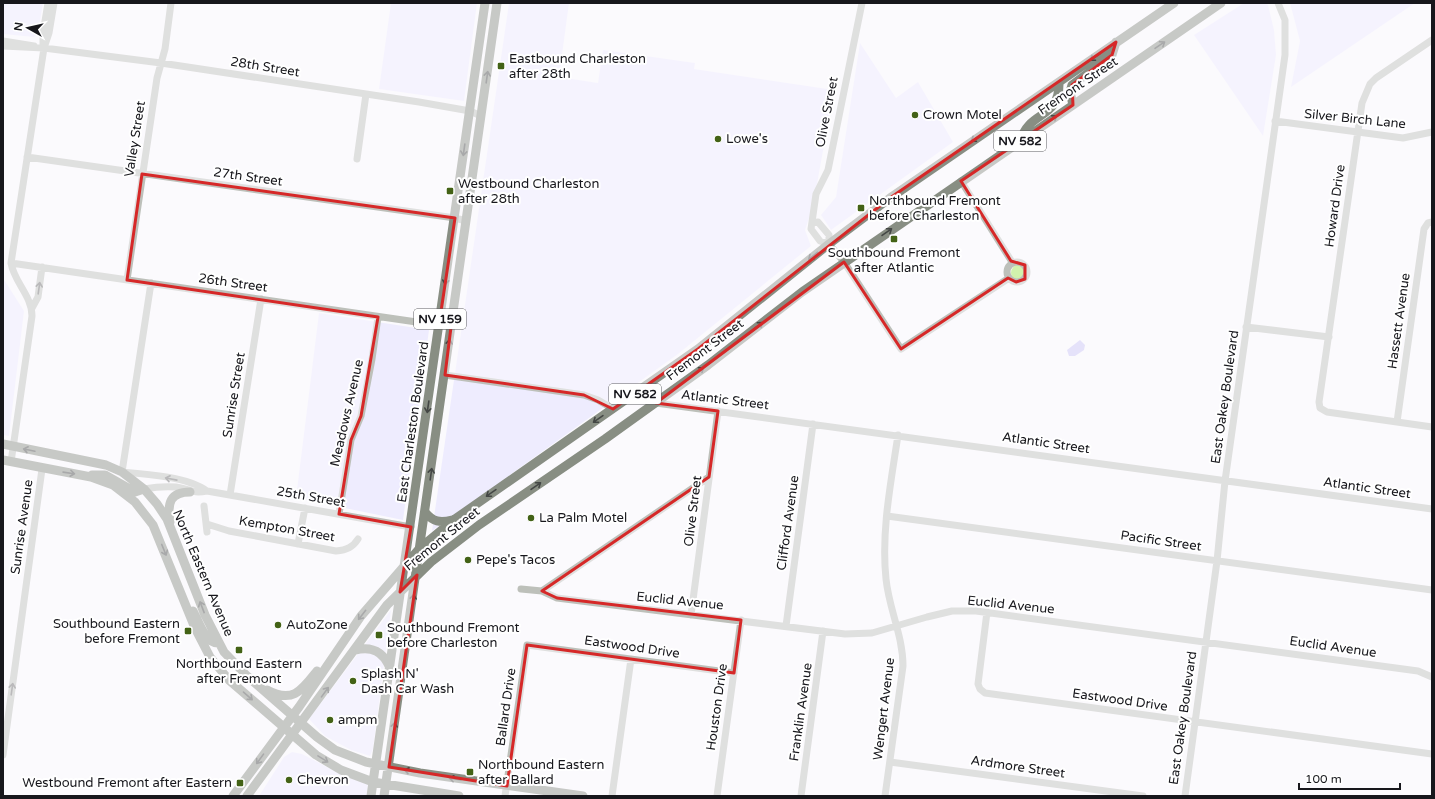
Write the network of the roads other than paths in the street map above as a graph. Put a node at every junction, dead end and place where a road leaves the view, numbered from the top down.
1 (48, 3) edge
2 (54, 3) edge
3 (171, 3) edge
4 (485, 3) edge
5 (497, 3) edge
6 (862, 3) edge
7 (1174, 3) edge
8 (1221, 3) edge
9 (1278, 3) edge
10 (1213, 6) edge
11 (1432, 40) edge
12 (3, 41) edge
13 (1116, 42) junction
14 (3, 46) edge
15 (44, 48) junction
16 (161, 63) junction
17 (1059, 82) junction
18 (366, 94) junction
19 (1073, 105) junction
20 (470, 111) junction
21 (481, 116) junction
22 (1275, 121) junction
23 (1432, 132) edge
24 (1357, 133) junction
25 (1021, 140) junction
26 (27, 157) junction
27 (357, 159) dead end
28 (142, 174) junction
29 (961, 182) junction
30 (455, 218) junction
31 (466, 221) junction
32 (812, 223) junction
33 (1430, 223) edge
34 (829, 244) junction
35 (844, 262) junction
36 (1012, 262) junction
37 (11, 263) junction
38 (42, 267) junction
39 (1009, 278) junction
40 (127, 280) junction
41 (151, 283) junction
42 (261, 299) junction
43 (32, 308) junction
44 (378, 317) junction
45 (439, 325) junction
46 (451, 327) junction
47 (1246, 327) junction
48 (1329, 337) junction
49 (444, 375) junction
50 (656, 403) junction
51 (613, 409) junction
52 (718, 411) junction
53 (1397, 422) junction
54 (813, 424) junction
55 (1432, 427) edge
56 (898, 435) junction
57 (3, 444) edge
58 (13, 446) junction
59 (7, 461) edge
60 (42, 469) junction
61 (122, 472) junction
62 (85, 476) junction
63 (710, 477) junction
64 (1226, 481) junction
65 (144, 489) junction
66 (207, 491) junction
67 (190, 492) junction
68 (230, 495) junction
69 (204, 506) dead end
70 (305, 508) junction
71 (1432, 509) edge
72 (425, 512) junction
73 (340, 514) junction
74 (887, 516) junction
75 (455, 519) junction
76 (207, 524) junction
77 (411, 526) junction
78 (171, 529) junction
79 (207, 532) dead end
80 (358, 538) dead end
81 (298, 544) junction
82 (420, 548) junction
83 (1217, 561) junction
84 (405, 564) junction
85 (416, 575) junction
86 (175, 579) junction
87 (521, 589) dead end
88 (1432, 590) edge
89 (542, 591) junction
90 (400, 592) junction
91 (986, 612) junction
92 (692, 615) junction
93 (741, 620) junction
94 (786, 626) junction
95 (898, 627) junction
96 (824, 631) junction
97 (218, 642) junction
98 (1206, 642) junction
99 (527, 645) joint
100 (355, 650) junction
101 (631, 659) junction
102 (326, 665) junction
103 (390, 668) junction
104 (734, 673) junction
105 (1432, 677) edge
106 (257, 684) junction
107 (297, 719) junction
108 (1195, 722) junction
109 (288, 731) junction
110 (1432, 754) edge
111 (3, 756) edge
112 (890, 762) junction
113 (376, 764) junction
114 (389, 767) junction
115 (374, 782) junction
116 (386, 786) junction
117 (507, 786) junction
118 (233, 796) edge
119 (247, 796) edge
120 (371, 796) edge
121 (384, 796) edge
122 (459, 796) edge
123 (505, 796) edge
124 (583, 796) edge
125 (612, 796) edge
126 (717, 796) edge
127 (802, 796) edge
128 (885, 796) edge
129 (1143, 796) edge
130 (1185, 796) edge

1 - 15 street
2 - 15 street
3 - 16 street, Valley Street
4 - 20 main road, East Charleston Boulevard / NV 159
21 -> 5 main road, East Charleston Boulevard / NV 159
6 - 32 street, Olive Street
7 - 13 main road, Fremont Street / NV 582
8 - 10 main road, Fremont Street / NV 582
9 - 22 street, East Oakey Boulevard
19 -> 10 main road, Fremont Street / NV 582
11 - 24 street, Howard Drive
12 - 15 street, 28th Street
13 -> 17 main road, Fremont Street / NV 582
13 - 19 main road
14 - 15 street, 28th Street
15 - 16 street, 28th Street
15 - 26 street
16 - 18 street, 28th Street
16 - 28 street, Valley Street
17 - 25 main road
17 -> 34 main road, Fremont Street / NV 582
18 - 20 street, 28th Street
18 - 27 street
25 -> 19 main road, Fremont Street / NV 582
20 - 21 street, 28th Street
20 -> 30 main road, East Charleston Boulevard / NV 159
21 - 31 main road, East Charleston Boulevard / NV 159
22 - 24 street, Silver Birch Lane
22 - 47 street, East Oakey Boulevard
23 - 24 street, Silver Birch Lane
24 - 48 street, Howard Drive
25 - 29 main road, Fremont Street / NV 582
26 - 28 street, 27th Street
26 - 37 street
28 - 30 street, 27th Street
28 - 40 street, Valley Street
35 -> 29 main road, Fremont Street / NV 582
29 - 36 street
30 - 31 street, 27th Street
30 -> 45 main road, East Charleston Boulevard / NV 159
31 - 46 main road, East Charleston Boulevard / NV 159
32 - 34 street
32 - 34 street
33 - 53 street, Hassett Avenue
34 - 35 street
34 -> 51 main road, Fremont Street / NV 582
35 - 39 street
50 -> 35 main road, Fremont Street / NV 582
36 - 39 street
36 - 39 street
37 - 38 street, 26th Street
37 - 43 street
38 - 40 street, 26th Street
43 -> 38 street
40 - 41 street, 26th Street
41 - 42 street, 26th Street
41 - 61 street
42 - 44 street, 26th Street
42 - 68 street, Sunrise Street
43 - 58 street
44 - 45 street, 26th Street
44 - 73 street, Meadows Avenue
45 - 46 street, 26th Street
45 -> 77 main road, East Charleston Boulevard / NV 159
49 -> 46 main road, East Charleston Boulevard / NV 159
47 - 48 street
47 - 64 street, East Oakey Boulevard
48 - 53 street, Howard Drive
49 - 51 street
72 -> 49 main road, East Charleston Boulevard / NV 159
50 - 52 street, Atlantic Street
85 -> 50 main road, Fremont Street / NV 582
51 -> 75 main road, Fremont Street / NV 582
52 - 54 street, Atlantic Street
52 - 63 street, Olive Street
53 - 55 street
54 - 56 street, Atlantic Street
54 - 94 street, Clifford Avenue
56 - 64 street, Atlantic Street
56 - 74 street, Wengert Avenue
57 - 58 main road, North Eastern Avenue
58 - 59 street
61 -> 58 main road, North Eastern Avenue
59 - 60 main road, North Eastern Avenue
60 -> 62 main road, North Eastern Avenue
111 -> 60 street, Sunrise Avenue
61 - 65 main road, North Eastern Avenue
66 -> 61 street, 25th Street
62 - 65 main road
62 -> 86 main road, North Eastern Avenue
63 - 89 street
63 - 92 street, Olive Street
64 - 71 street, Atlantic Street
64 - 83 street, East Oakey Boulevard
65 - 67 street, 25th Street
65 - 78 main road, North Eastern Avenue
66 - 67 street, 25th Street
66 - 68 street, 25th Street
67 - 78 main road
68 - 70 street, 25th Street
69 - 76 street
70 - 73 street, 25th Street
70 - 81 street
72 - 75 main road
72 - 82 main road, East Charleston Boulevard
73 - 77 street, 25th Street
74 - 83 street, Pacific Street
74 - 95 street, Wengert Avenue
75 - 82 main road, Fremont Street / NV 582
76 - 79 street
76 - 81 street, Kempton Street
77 - 84 main road, East Charleston Boulevard
97 -> 78 main road, North Eastern Avenue
80 - 81 street, Kempton Street
82 - 84 main road, Fremont Street / NV 582
82 - 85 main road, East Charleston Boulevard
83 - 88 street, Pacific Street
83 - 98 street, East Oakey Boulevard
84 - 90 main road, East Charleston Boulevard
84 -> 102 main road, Fremont Street
85 - 90 main road, Fremont Street / NV 582
114 -> 85 main road, East Charleston Boulevard
86 - 97 main road
86 -> 109 main road, North Eastern Avenue
87 - 89 street, Euclid Avenue
89 - 92 street, Euclid Avenue
90 - 100 main road, Fremont Street
90 - 103 main road, East Charleston Boulevard
91 - 95 street, Euclid Avenue
91 - 98 street, Euclid Avenue
91 - 108 street, Eastwood Drive
92 - 93 street, Euclid Avenue
93 - 94 street, Euclid Avenue
93 - 104 street, Houston Drive
94 - 96 street, Euclid Avenue
95 - 96 street, Euclid Avenue
95 - 112 street, Wengert Avenue
96 - 127 street, Franklin Avenue
97 - 106 main road, North Eastern Avenue
98 - 105 street, Euclid Avenue
98 - 108 street, East Oakey Boulevard
99 - 101 street, Eastwood Drive
99 - 117 street, Ballard Drive
100 - 103 main road
107 -> 100 main road, Fremont Street
101 - 104 street, Eastwood Drive
101 - 125 street
102 - 106 main road
102 - 107 main road, Fremont Street
103 - 113 main road, East Charleston Boulevard
104 - 126 street, Houston Drive
106 - 107 main road, North Eastern Avenue
107 - 109 main road, Fremont Street
107 - 113 main road, North Eastern Avenue
108 - 110 street, Eastwood Drive
108 - 130 street, East Oakey Boulevard
109 -> 115 main road, North Eastern Avenue
109 -> 118 main road, Fremont Street
109 - 119 main road, Fremont Street
112 - 128 street, Wengert Avenue
112 - 129 street, Ardmore Street
113 - 114 main road, North Eastern Avenue
113 - 115 main road, East Charleston Boulevard
114 - 116 main road, East Charleston Boulevard
117 -> 114 main road, North Eastern Avenue
115 - 116 main road, North Eastern Avenue
115 - 120 main road, East Charleston Boulevard
116 - 121 main road, East Charleston Boulevard
116 - 122 main road, North Eastern Avenue
117 - 123 street, Ballard Drive
117 - 124 main road, North Eastern Avenue

